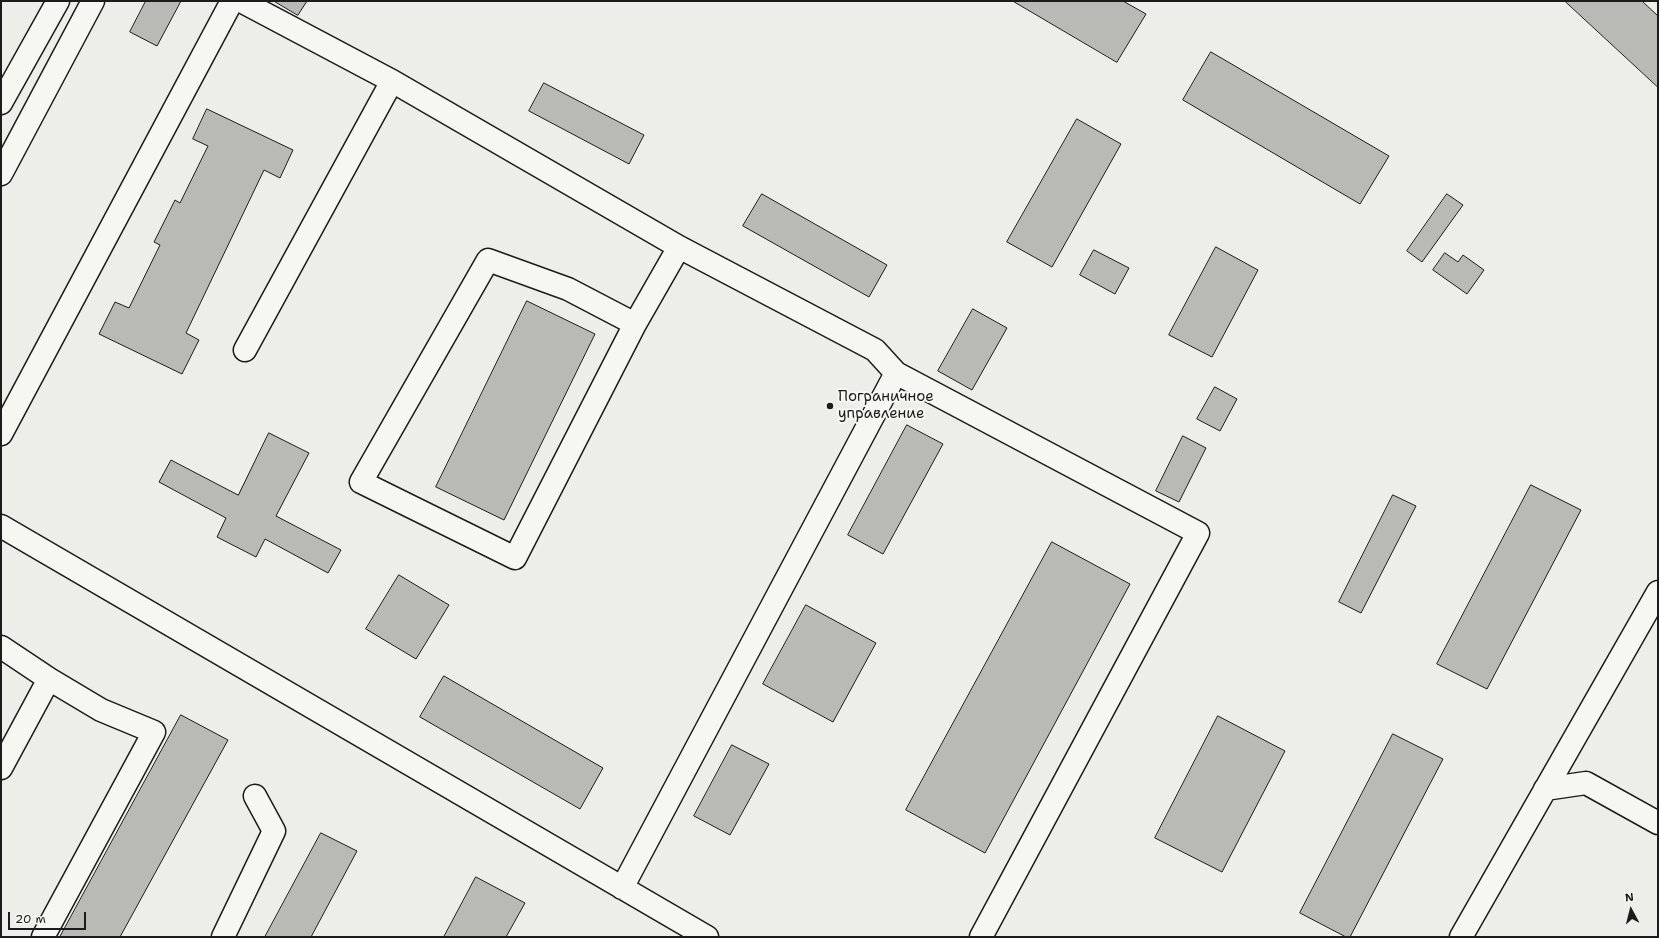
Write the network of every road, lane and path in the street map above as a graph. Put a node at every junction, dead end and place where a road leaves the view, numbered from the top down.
1 (58, 1) edge
2 (93, 1) edge
3 (232, 1) edge
4 (241, 1) edge
5 (392, 81) junction
6 (1, 103) edge
7 (1, 174) edge
8 (679, 247) junction
9 (635, 324) junction
10 (245, 350) dead end
11 (896, 373) junction
12 (1, 434) edge
13 (1, 526) edge
14 (1658, 592) edge
15 (1, 647) edge
16 (49, 679) junction
17 (1, 768) edge
18 (1545, 789) junction
19 (255, 796) dead end
20 (1658, 823) edge
21 (622, 888) junction
22 (43, 937) edge
23 (223, 937) edge
24 (707, 937) edge
25 (981, 937) edge
26 (1461, 937) edge

1 - 6 main road
2 - 7 main road
3 - 12 main road
4 - 5 main road
5 - 8 main road
5 - 10 main road
8 - 9 main road
8 - 11 main road
9 - 9 main road
11 - 21 main road
11 - 25 main road
13 - 21 main road
14 - 18 main road
15 - 16 main road
16 - 17 main road
16 - 22 main road
18 - 20 main road
18 - 26 main road
19 - 23 main road
21 - 24 main road

